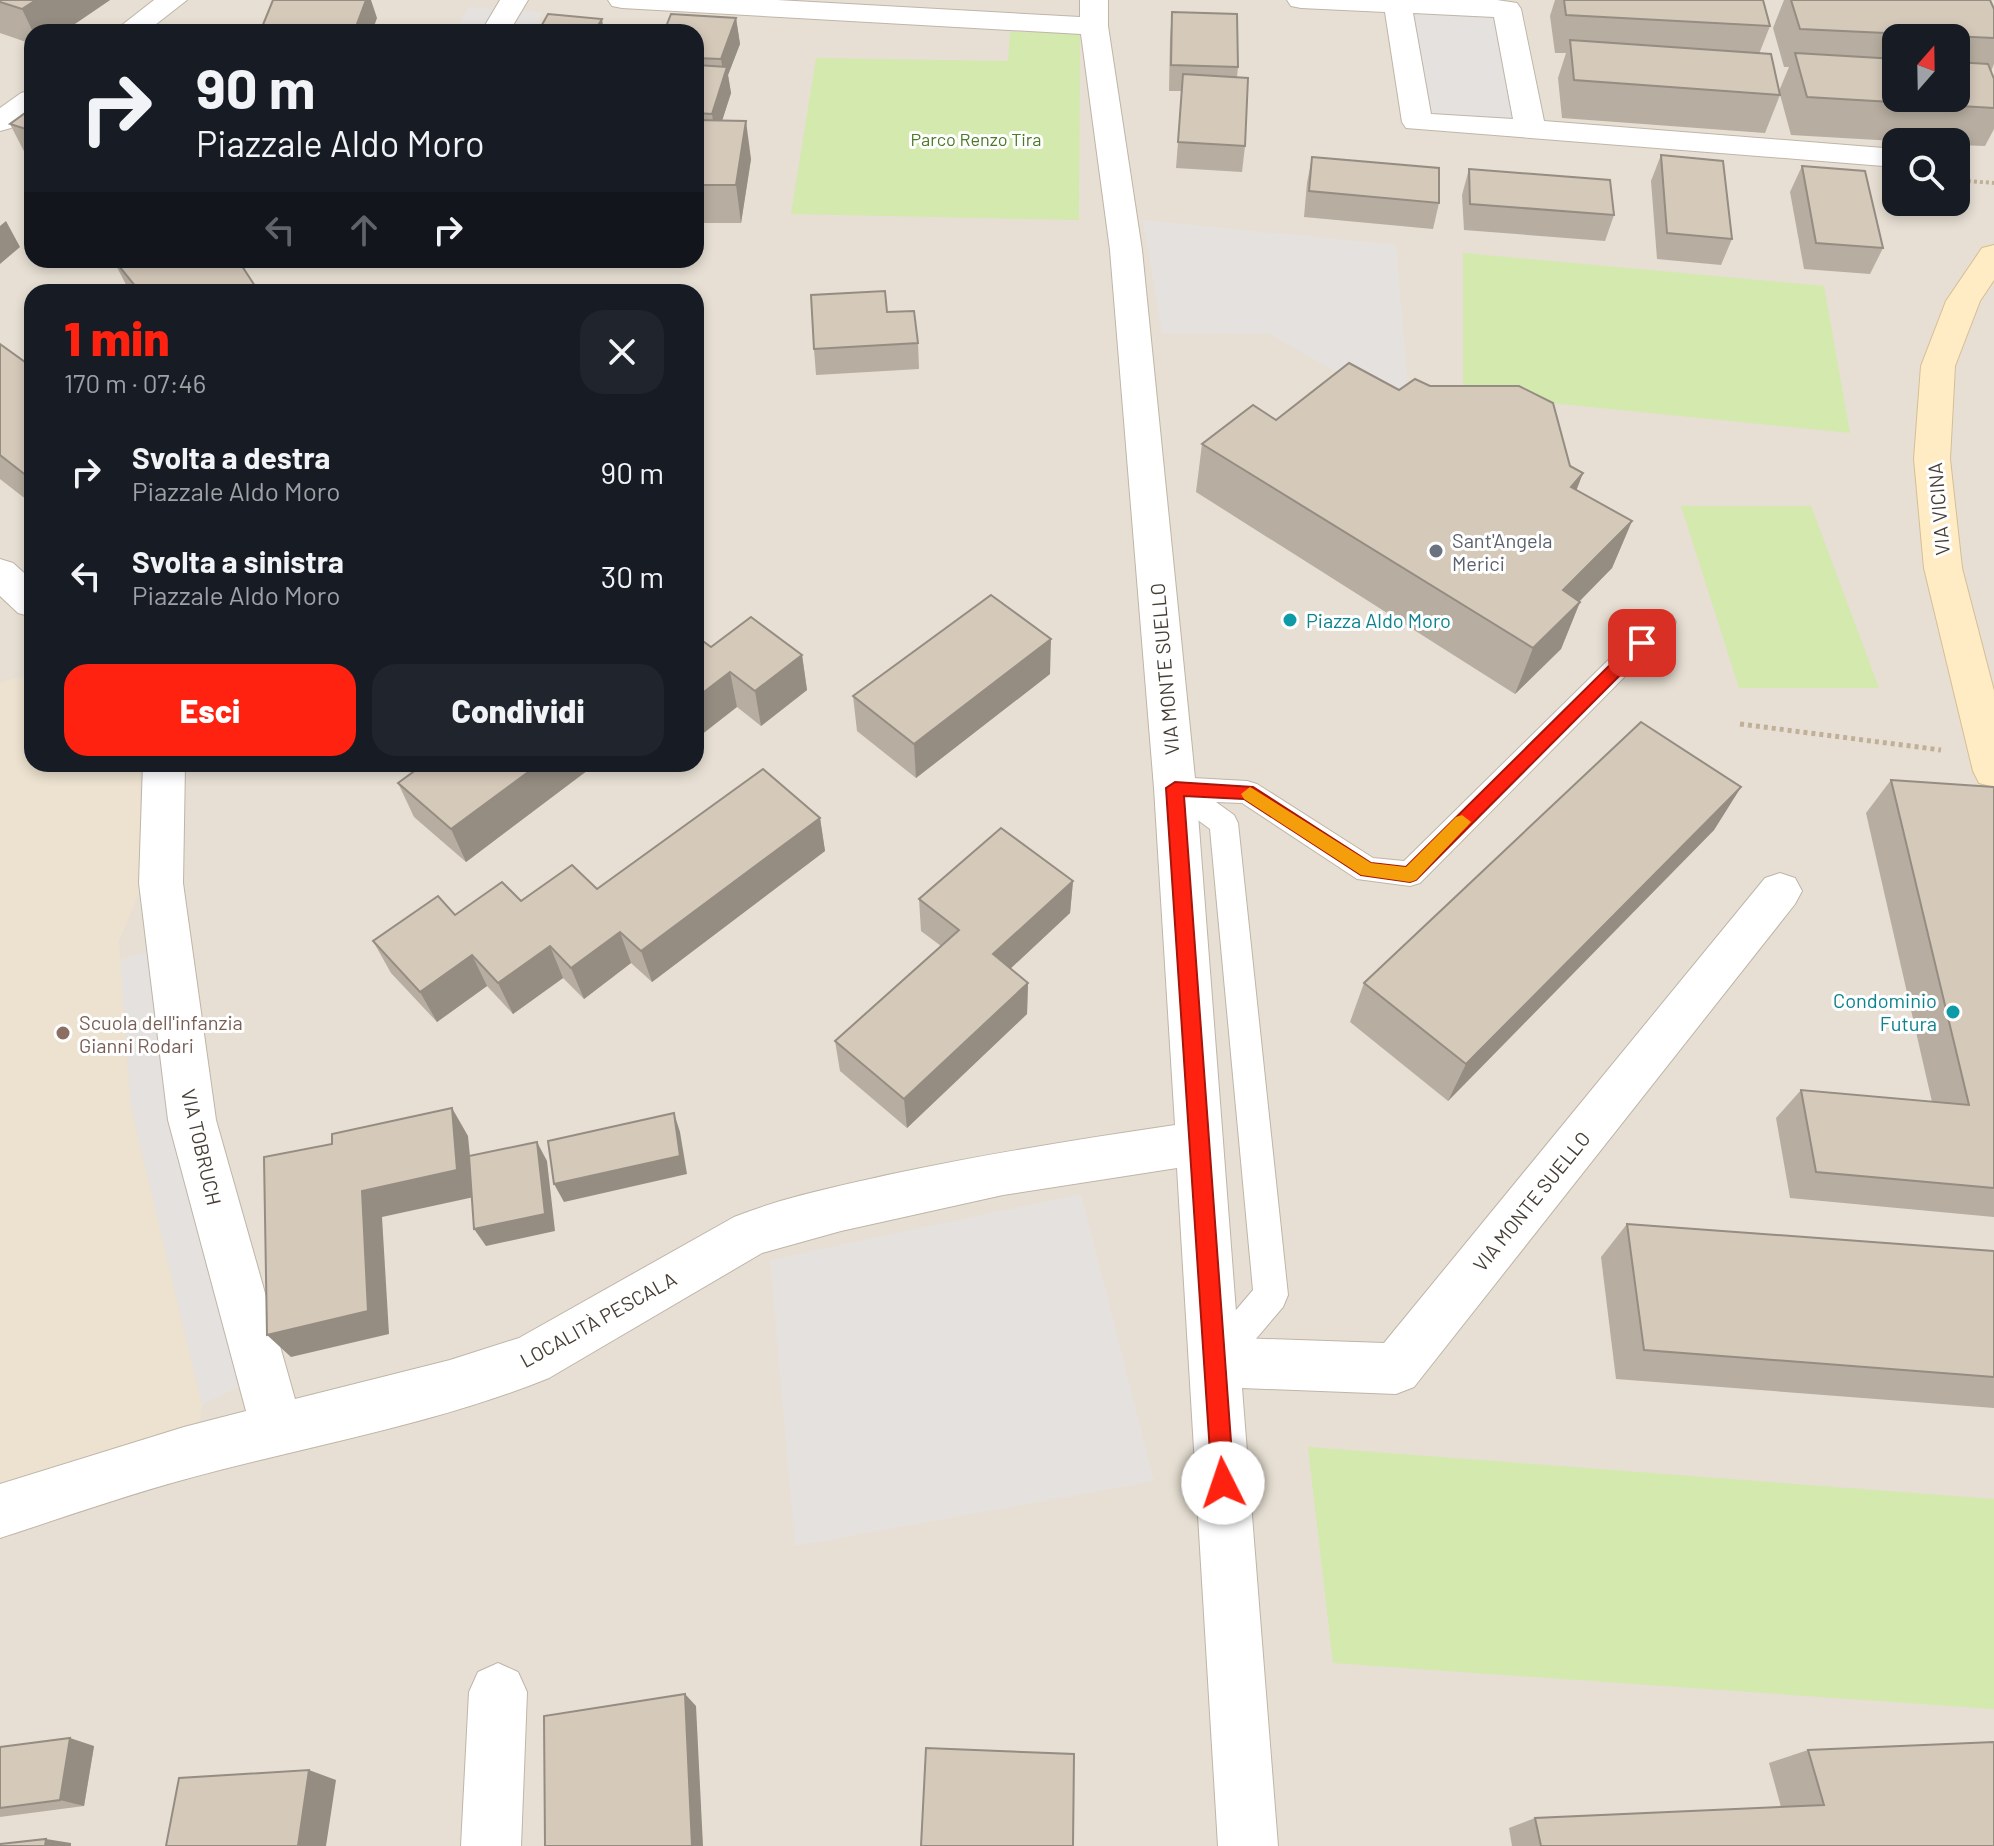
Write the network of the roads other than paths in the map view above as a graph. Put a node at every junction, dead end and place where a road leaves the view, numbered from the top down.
1 (173, 0) edge
2 (514, 0) edge
3 (622, 0) edge
4 (1301, 0) edge
5 (1398, 6) junction
6 (1094, 13) edge
7 (138, 24) edge
8 (500, 24) edge
9 (24, 105) edge
10 (0, 122) edge
11 (1530, 129) junction
12 (1882, 157) edge
13 (1994, 255) edge
14 (0, 573) edge
15 (24, 596) edge
16 (1663, 622) dead end
17 (1994, 771) edge
18 (164, 772) edge
19 (1175, 788) junction
20 (1780, 891) dead end
21 (1197, 1143) junction
22 (1214, 1362) junction
23 (277, 1428) junction
24 (0, 1511) edge
25 (498, 1692) dead end
26 (491, 1846) edge
27 (1248, 1846) edge

1 - 7 street
2 - 8 street
3 - 6 street, VIA MONTE SUELLO
4 - 5 street
5 - 11 street
5 - 11 street
6 - 19 street, VIA MONTE SUELLO
9 - 10 street
11 - 12 street
13 - 17 street, VIA VICINA
14 - 15 street
16 - 19 lane
18 - 23 street, VIA TOBRUCH
19 - 21 street, VIA MONTE SUELLO
19 - 22 lane
20 - 22 street, VIA MONTE SUELLO
21 - 22 street, VIA MONTE SUELLO
21 - 23 street, LOCALITÀ PESCALA
22 - 27 street, VIA MONTE SUELLO
23 - 24 street, LOCALITÀ PESCALA
25 - 26 street

